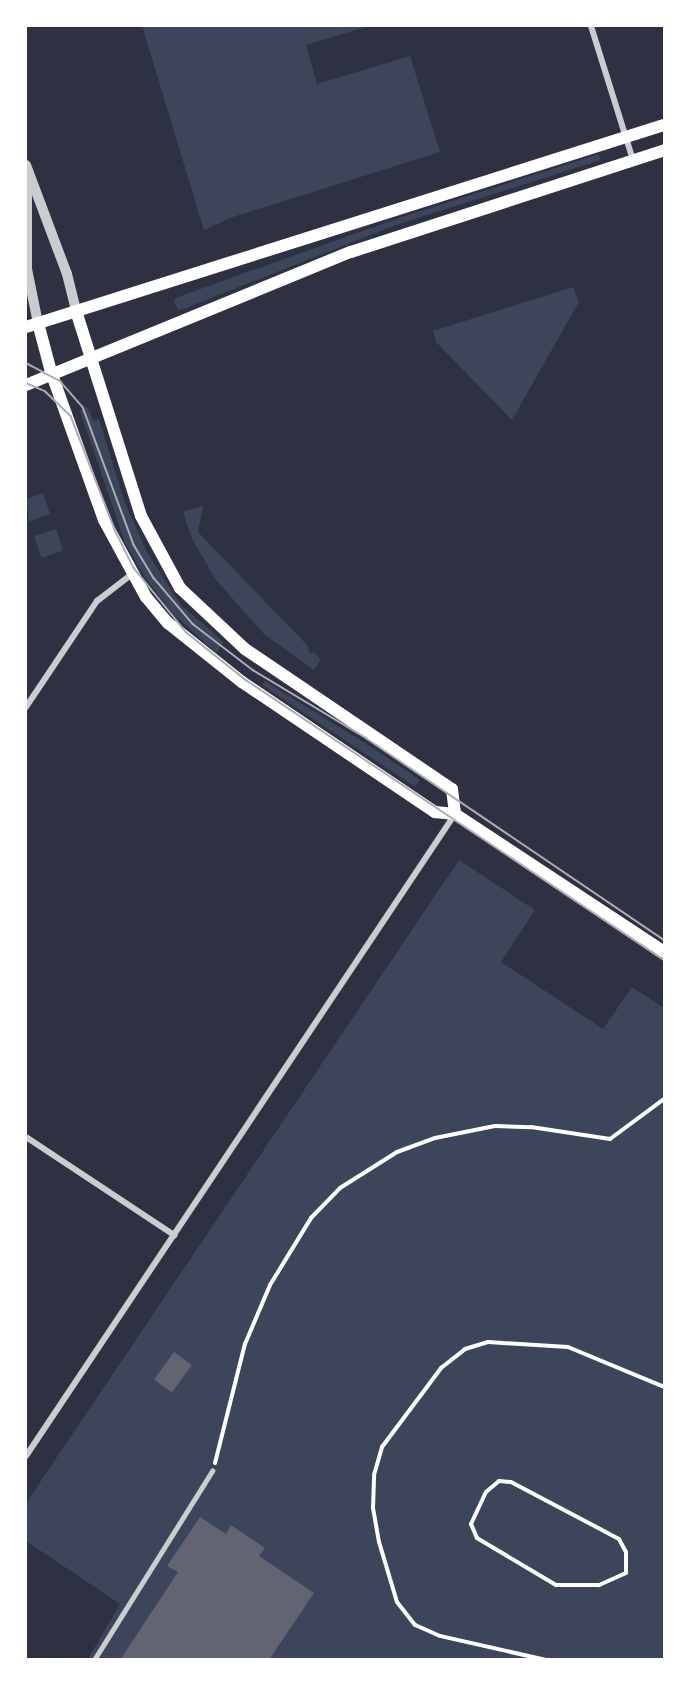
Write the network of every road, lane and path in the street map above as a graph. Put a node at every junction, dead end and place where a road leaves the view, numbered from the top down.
1 (591, 26) edge
2 (664, 125) edge
3 (626, 137) junction
4 (664, 150) edge
5 (633, 160) junction
6 (26, 169) edge
7 (76, 311) junction
8 (38, 323) junction
9 (26, 327) edge
10 (91, 357) junction
11 (51, 372) junction
12 (26, 385) edge
13 (132, 574) junction
14 (26, 707) edge
15 (455, 814) junction
16 (664, 952) edge
17 (664, 1099) edge
18 (26, 1137) edge
19 (174, 1235) junction
20 (664, 1387) edge
21 (219, 1447) dead end
22 (26, 1456) edge
23 (212, 1471) dead end
24 (492, 1484) joint
25 (94, 1659) edge
26 (546, 1659) edge

1 - 3 street
2 - 3 main road
3 - 5 street
3 - 7 main road
4 - 5 main road
5 - 10 main road
6 - 7 street
6 - 8 street
7 - 8 main road
7 - 10 main road
8 - 9 main road
8 - 11 main road
10 - 11 main road
10 - 15 main road
11 - 12 main road
11 - 13 main road
13 - 14 street
13 - 15 main road
15 - 16 main road
15 - 19 street
17 - 21 path
18 - 19 street
19 - 22 street
20 - 26 path
23 - 25 lane
24 - 24 path

